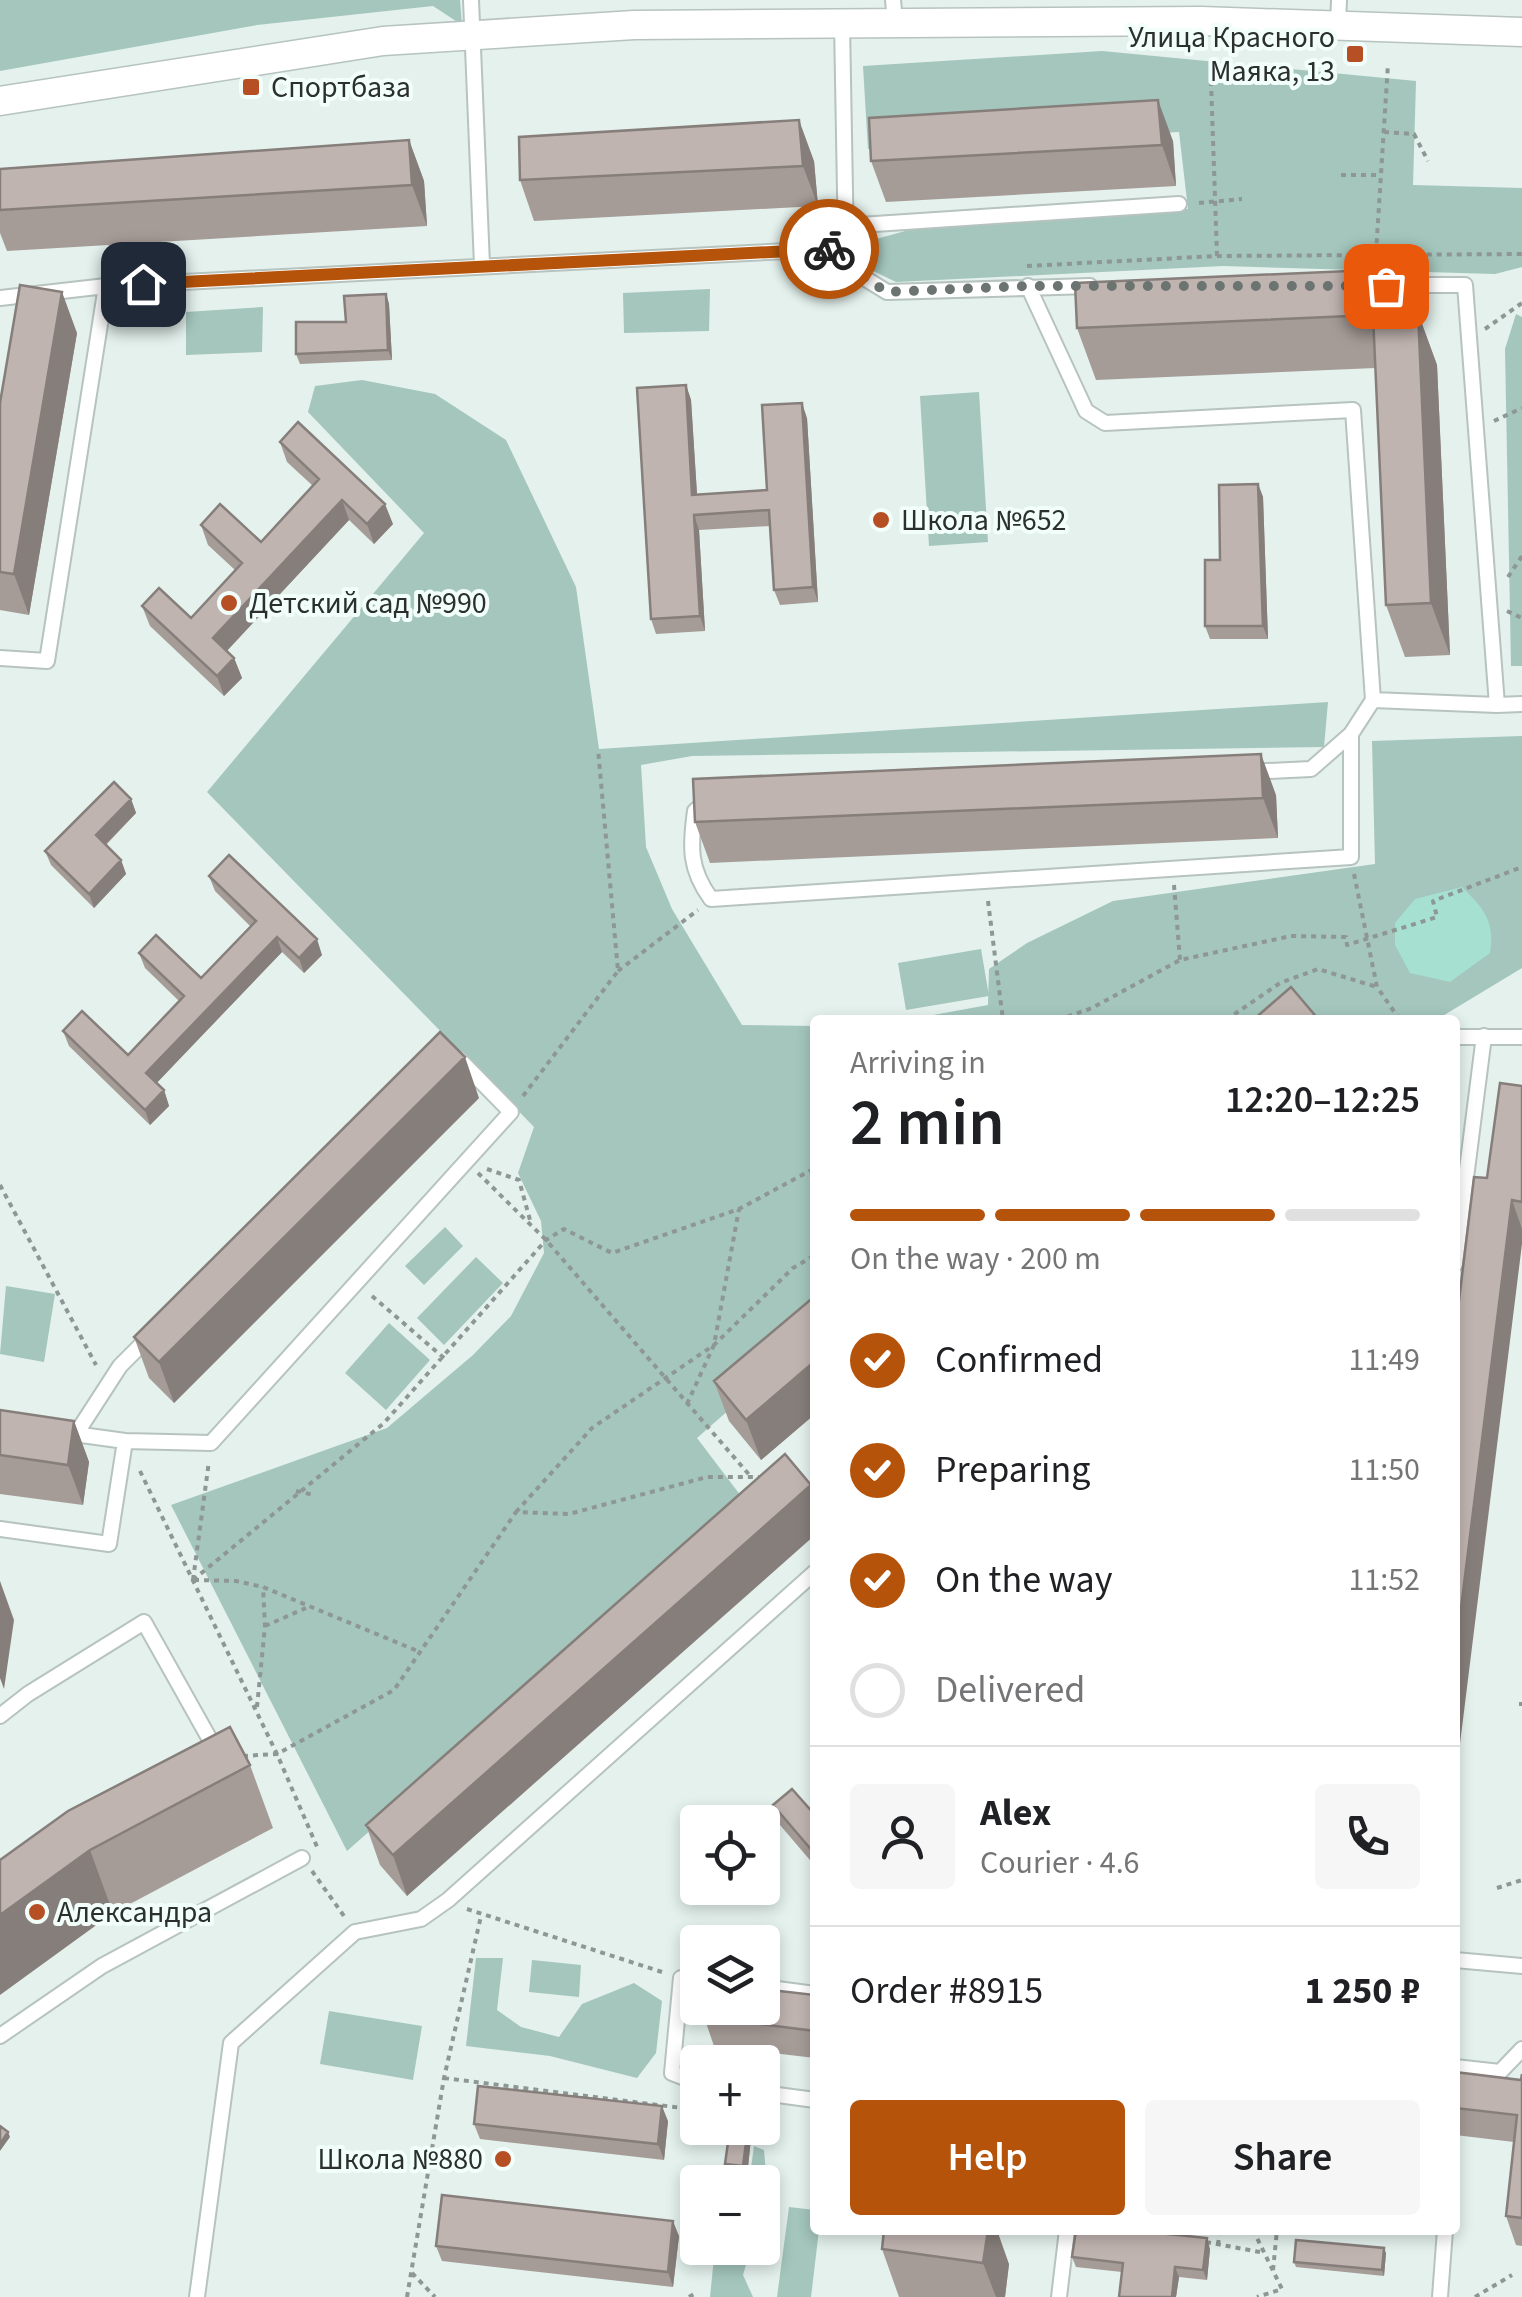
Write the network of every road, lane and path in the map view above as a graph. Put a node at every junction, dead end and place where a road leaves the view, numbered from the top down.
1 (471, 0) edge
2 (788, 11) edge
3 (894, 11) edge
4 (1339, 12) edge
5 (842, 23) junction
6 (1522, 32) edge
7 (472, 33) junction
8 (1388, 64) dead end
9 (1211, 81) dead end
10 (0, 101) edge
11 (1384, 132) junction
12 (1428, 161) dead end
13 (1341, 175) dead end
14 (1381, 175) junction
15 (1242, 199) dead end
16 (1215, 201) junction
17 (1179, 204) joint
18 (844, 226) junction
19 (846, 248) junction
20 (1376, 254) junction
21 (1522, 254) edge
22 (1218, 256) junction
23 (482, 265) junction
24 (1027, 266) dead end
25 (106, 286) junction
26 (1028, 286) junction
27 (1108, 286) edge
28 (1346, 286) edge
29 (0, 298) edge
30 (1522, 303) edge
31 (1508, 314) dead end
32 (1522, 408) edge
33 (1476, 429) junction
34 (0, 658) edge
35 (1373, 700) junction
36 (1522, 704) edge
37 (1497, 705) junction
38 (1351, 734) junction
39 (598, 749) dead end
40 (1233, 772) edge
41 (721, 790) edge
42 (1351, 858) junction
43 (1522, 867) edge
44 (1173, 869) junction
45 (987, 881) junction
46 (711, 899) junction
47 (1368, 939) junction
48 (1180, 960) junction
49 (618, 971) junction
50 (1377, 987) junction
51 (1002, 1015) edge
52 (1072, 1015) edge
53 (1233, 1015) edge
54 (1397, 1015) edge
55 (1484, 1036) junction
56 (1460, 1037) edge
57 (1522, 1037) edge
58 (451, 1051) edge
59 (511, 1112) junction
60 (466, 1162) junction
61 (810, 1171) edge
62 (0, 1185) edge
63 (739, 1209) junction
64 (531, 1224) junction
65 (1460, 1225) edge
66 (546, 1240) junction
67 (810, 1258) edge
68 (357, 1282) junction
69 (162, 1323) edge
70 (714, 1345) junction
71 (445, 1359) junction
72 (664, 1377) junction
73 (107, 1390) junction
74 (687, 1404) junction
75 (38, 1428) edge
76 (76, 1434) junction
77 (125, 1441) junction
78 (212, 1443) junction
79 (768, 1477) edge
80 (752, 1478) junction
81 (296, 1491) junction
82 (314, 1495) dead end
83 (516, 1512) junction
84 (0, 1529) edge
85 (810, 1576) edge
86 (193, 1580) junction
87 (263, 1588) junction
88 (307, 1608) junction
89 (265, 1626) junction
90 (420, 1652) junction
91 (257, 1712) junction
92 (0, 1716) edge
93 (277, 1754) junction
94 (220, 1757) junction
95 (204, 1766) edge
96 (302, 1858) junction
97 (1522, 1880) edge
98 (1496, 1888) dead end
99 (355, 1932) junction
100 (1460, 1960) edge
101 (1522, 1966) edge
102 (680, 1978) edge
103 (680, 1989) edge
104 (780, 1990) edge
105 (810, 1993) edge
106 (0, 2036) edge
107 (1522, 2048) edge
108 (1460, 2068) edge
109 (680, 2076) edge
110 (444, 2078) junction
111 (780, 2096) edge
112 (810, 2099) edge
113 (680, 2108) edge
114 (1066, 2235) edge
115 (1219, 2235) edge
116 (1256, 2235) edge
117 (1277, 2235) edge
118 (1445, 2235) edge
119 (1203, 2242) edge
120 (1218, 2245) junction
121 (1265, 2253) junction
122 (1274, 2270) junction
123 (412, 2273) junction
124 (1512, 2275) dead end
125 (198, 2297) edge
126 (407, 2297) edge
127 (435, 2297) edge
128 (1058, 2297) edge
129 (1258, 2297) edge
130 (1440, 2297) edge
131 (1475, 2297) edge

1 - 7 lane
2 - 5 street
2 - 7 street
3 - 4 street
3 - 5 street
4 - 6 street
5 - 18 lane
7 - 10 street
7 - 23 lane
8 - 11 path
9 - 16 path
11 - 12 path
11 - 14 path
13 - 14 path
14 - 20 path
15 - 16 path
16 - 17 path
16 - 22 path
17 - 18 lane
18 - 19 lane
19 - 23 lane
19 - 26 lane
20 - 21 path
20 - 22 path
22 - 24 path
23 - 25 lane
25 - 29 lane
25 - 34 lane
26 - 27 lane
26 - 35 lane
28 - 33 lane
30 - 31 path
32 - 33 path
33 - 37 lane
35 - 37 lane
35 - 38 lane
36 - 37 lane
38 - 40 lane
38 - 42 lane
39 - 49 path
41 - 46 lane
42 - 44 lane
42 - 47 path
43 - 47 path
44 - 45 lane
44 - 48 path
45 - 46 lane
45 - 51 path
46 - 49 path
47 - 48 path
47 - 50 path
48 - 52 path
49 - 59 path
50 - 53 path
50 - 54 path
55 - 56 lane
55 - 57 lane
55 - 65 lane
58 - 59 lane
59 - 60 lane
60 - 64 path
60 - 64 path
60 - 68 lane
61 - 63 path
62 - 73 path
63 - 66 path
63 - 70 path
64 - 66 path
66 - 71 path
66 - 72 path
67 - 70 path
68 - 71 path
68 - 78 lane
69 - 73 lane
70 - 72 path
70 - 74 path
71 - 81 path
72 - 74 path
72 - 83 path
73 - 76 lane
74 - 80 path
75 - 76 lane
76 - 77 lane
77 - 78 lane
77 - 84 lane
77 - 86 path
78 - 86 path
79 - 80 path
80 - 83 path
81 - 82 path
81 - 86 path
83 - 90 path
85 - 99 lane
86 - 87 path
86 - 91 path
87 - 88 path
87 - 89 path
88 - 89 path
88 - 90 path
89 - 91 path
90 - 93 path
91 - 93 path
92 - 94 lane
93 - 94 path
93 - 96 path
94 - 95 lane
96 - 99 path
96 - 106 lane
97 - 98 path
99 - 125 lane
100 - 101 lane
102 - 110 path
103 - 109 lane
104 - 105 lane
107 - 108 lane
110 - 113 path
110 - 123 path
111 - 112 lane
114 - 128 lane
115 - 120 path
116 - 121 path
117 - 122 path
118 - 130 lane
119 - 120 path
120 - 121 path
121 - 122 path
122 - 129 path
123 - 126 path
123 - 127 path
124 - 131 path

